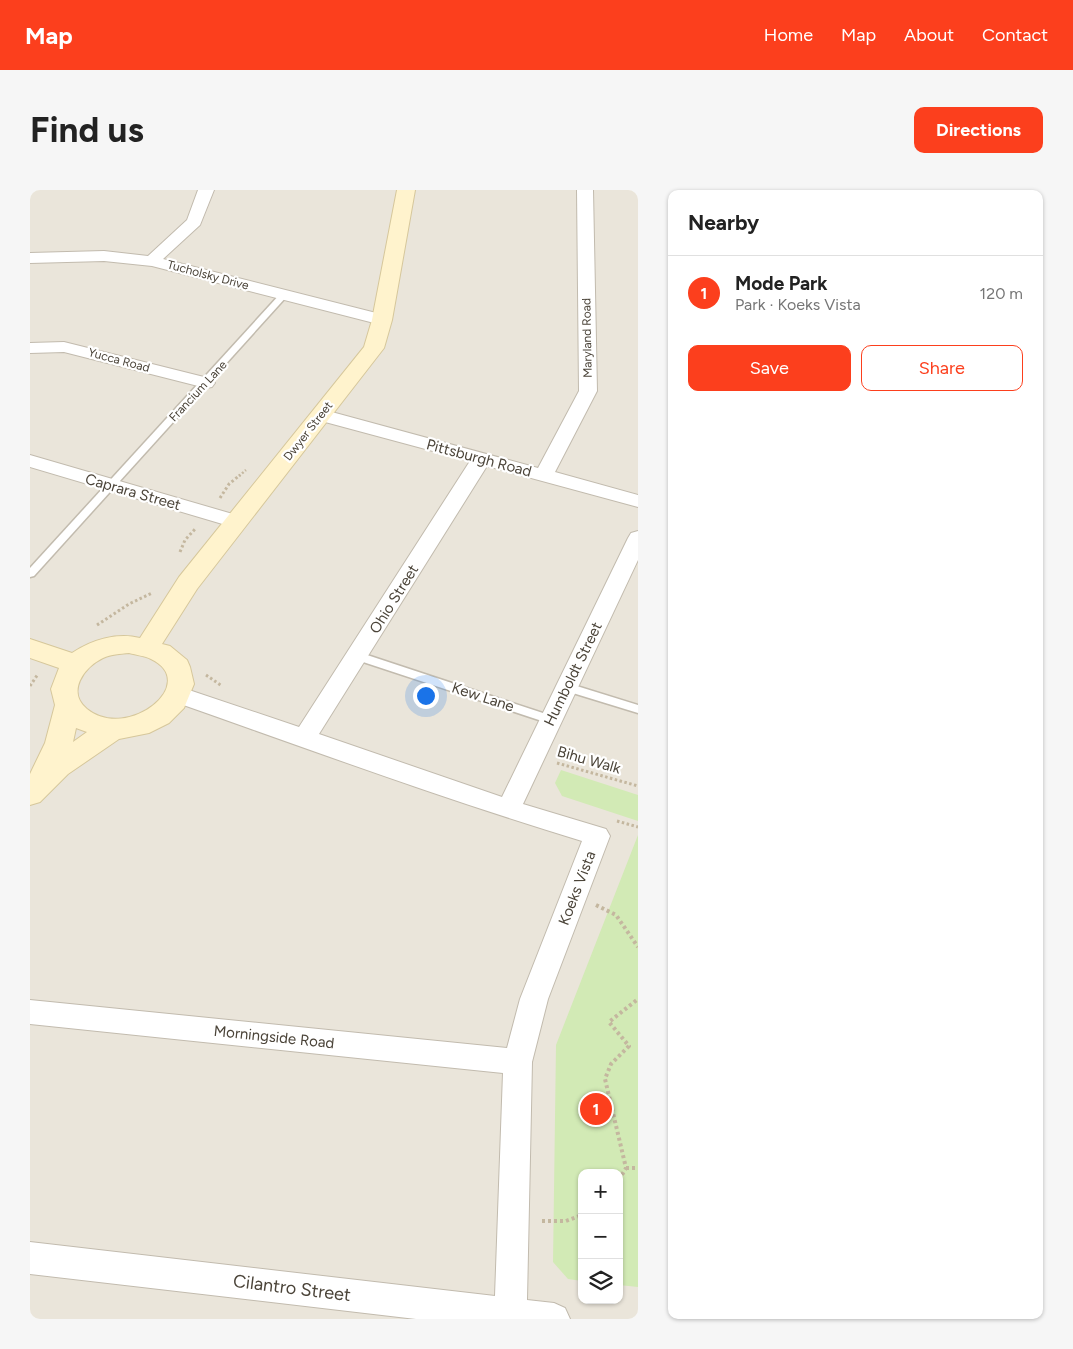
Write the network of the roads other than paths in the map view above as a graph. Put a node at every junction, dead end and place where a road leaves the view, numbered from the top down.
1 (206, 190) edge
2 (406, 190) edge
3 (585, 190) edge
4 (30, 258) edge
5 (152, 261) junction
6 (284, 296) junction
7 (382, 320) junction
8 (30, 348) edge
9 (206, 383) junction
10 (321, 415) junction
11 (482, 458) junction
12 (30, 461) edge
13 (544, 475) junction
14 (109, 485) junction
15 (638, 501) edge
16 (236, 522) junction
17 (638, 538) edge
18 (30, 574) edge
19 (148, 646) junction
20 (30, 648) edge
21 (358, 656) junction
22 (75, 664) junction
23 (567, 686) junction
24 (180, 695) junction
25 (67, 707) junction
26 (638, 709) edge
27 (551, 720) junction
28 (114, 729) junction
29 (304, 739) junction
30 (35, 788) edge
31 (508, 809) junction
32 (30, 1012) edge
33 (518, 1062) junction
34 (30, 1258) edge
35 (511, 1314) junction
36 (554, 1319) edge

1 - 5 street
2 - 7 street, Dwyer Street
3 - 13 street, Maryland Road
4 - 5 street, Tucholsky Drive
5 - 6 street, Tucholsky Drive
6 - 7 street, Tucholsky Drive
6 - 9 lane, Francium Lane
7 - 10 street, Dwyer Street
8 - 9 street, Yucca Road
9 - 14 lane, Francium Lane
10 - 11 street, Pittsburgh Road
10 - 16 street, Dwyer Street
11 - 13 street, Pittsburgh Road
11 - 21 street, Ohio Street
12 - 14 street, Caprara Street
13 - 15 street, Pittsburgh Road
14 - 16 street, Caprara Street
14 - 18 lane, Francium Lane
16 - 19 street, Dwyer Street
17 - 23 street, Humboldt Street
19 - 22 street
19 - 24 street
20 - 22 street
21 - 27 lane, Kew Lane
21 - 29 street, Ohio Street
22 - 25 street
23 - 26 lane
23 - 27 street, Humboldt Street
24 - 28 street
24 - 29 street, Koeks Vista
25 - 28 street
25 - 30 street
27 - 31 street, Humboldt Street
28 - 30 street
29 - 31 street, Koeks Vista
31 - 33 street, Koeks Vista
32 - 33 street, Morningside Road
33 - 35 street, Koeks Vista
34 - 35 street, Cilantro Street
35 - 36 street, Cilantro Street

